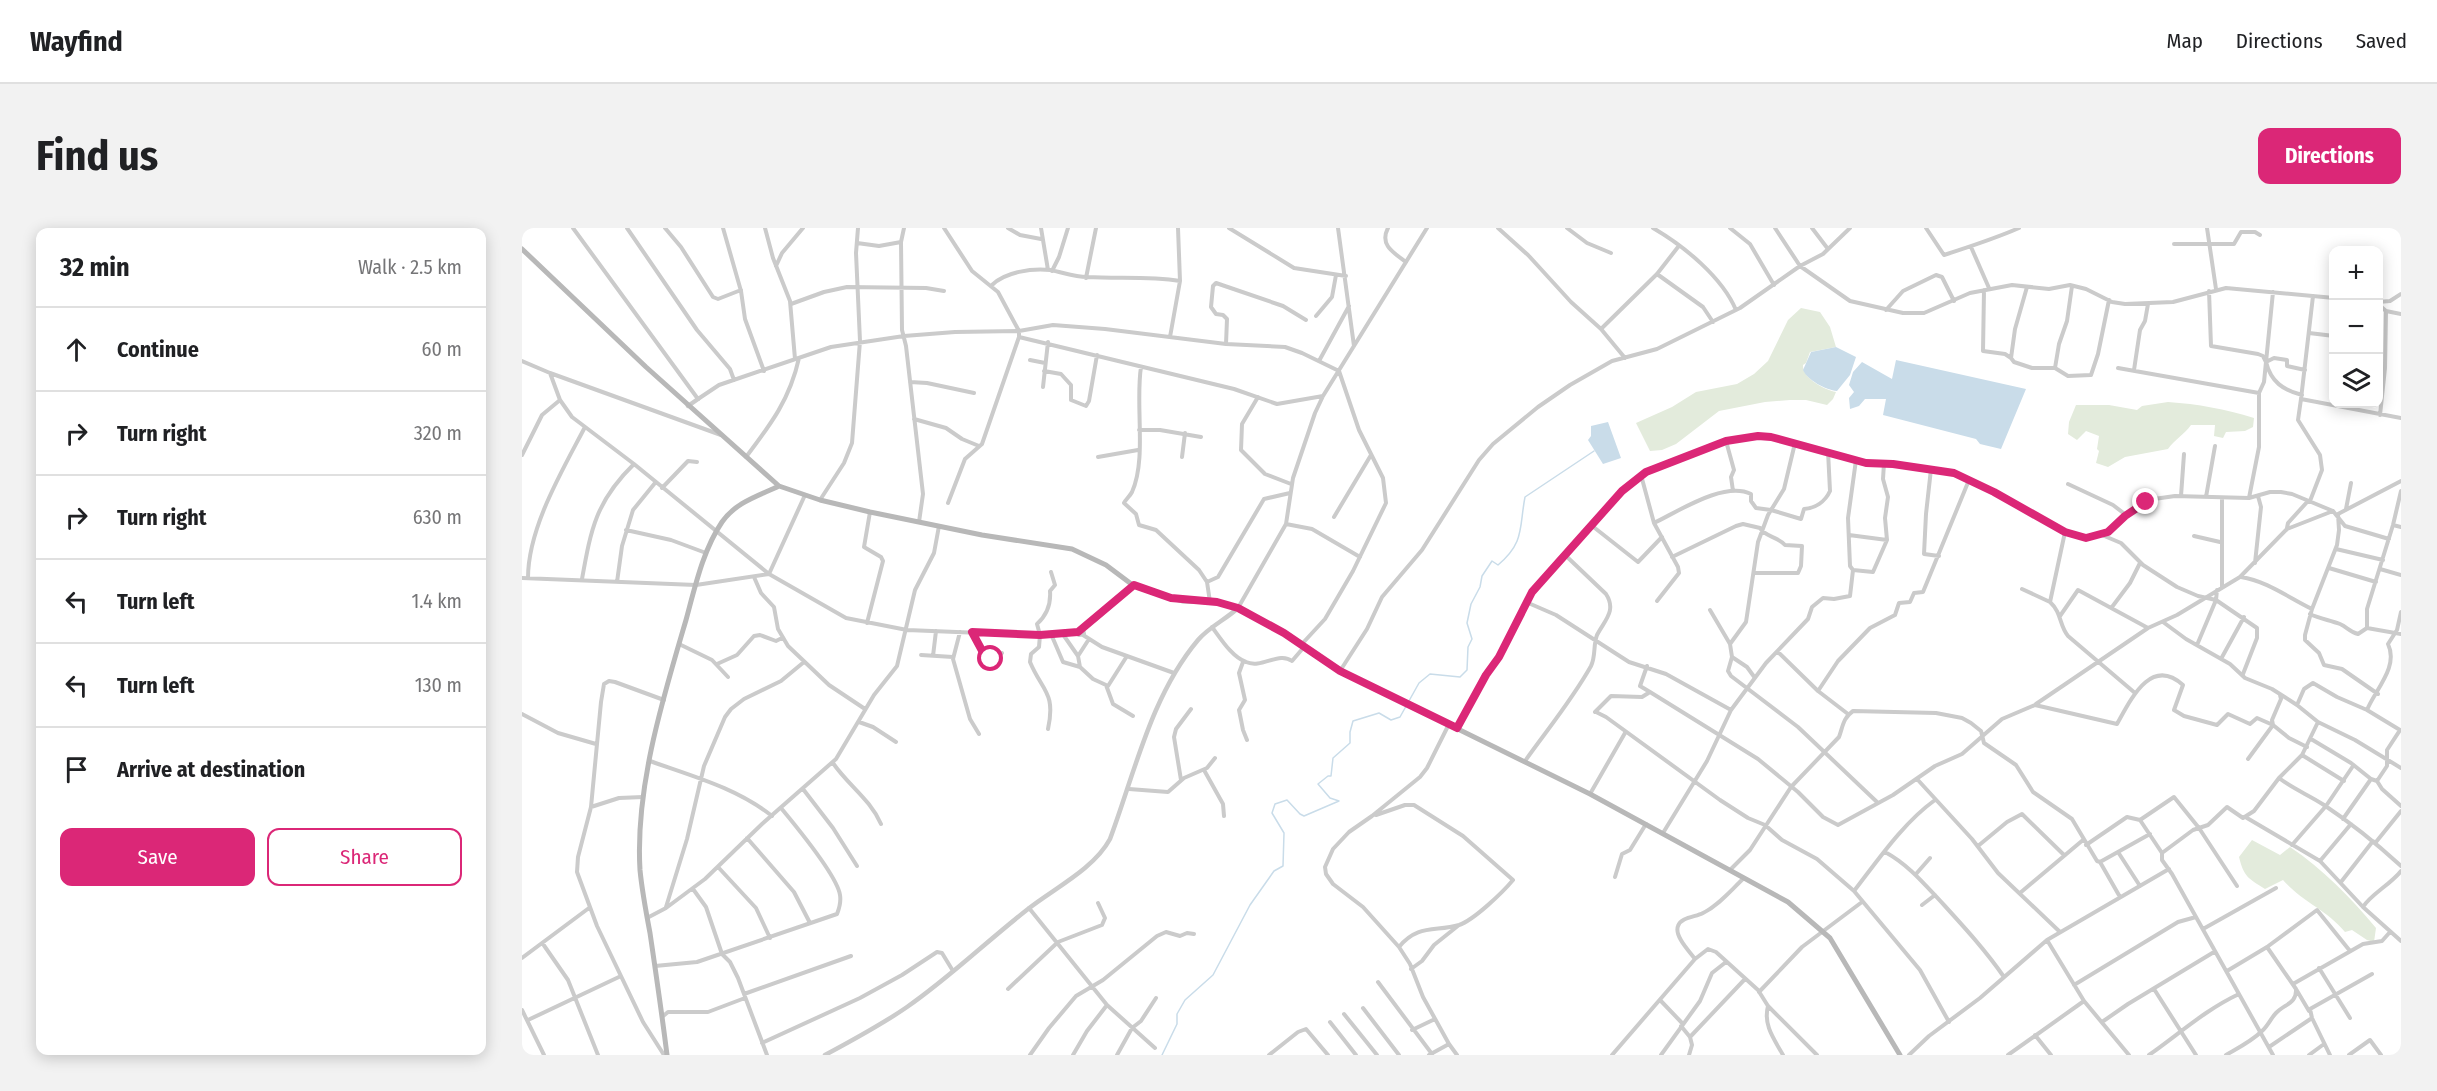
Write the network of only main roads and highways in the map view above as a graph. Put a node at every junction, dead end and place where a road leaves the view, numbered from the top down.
1 (522, 249) edge
2 (779, 486) junction
3 (665, 1055) edge
4 (1900, 1055) edge

1 - 2 main road
2 - 3 main road
2 - 4 main road

